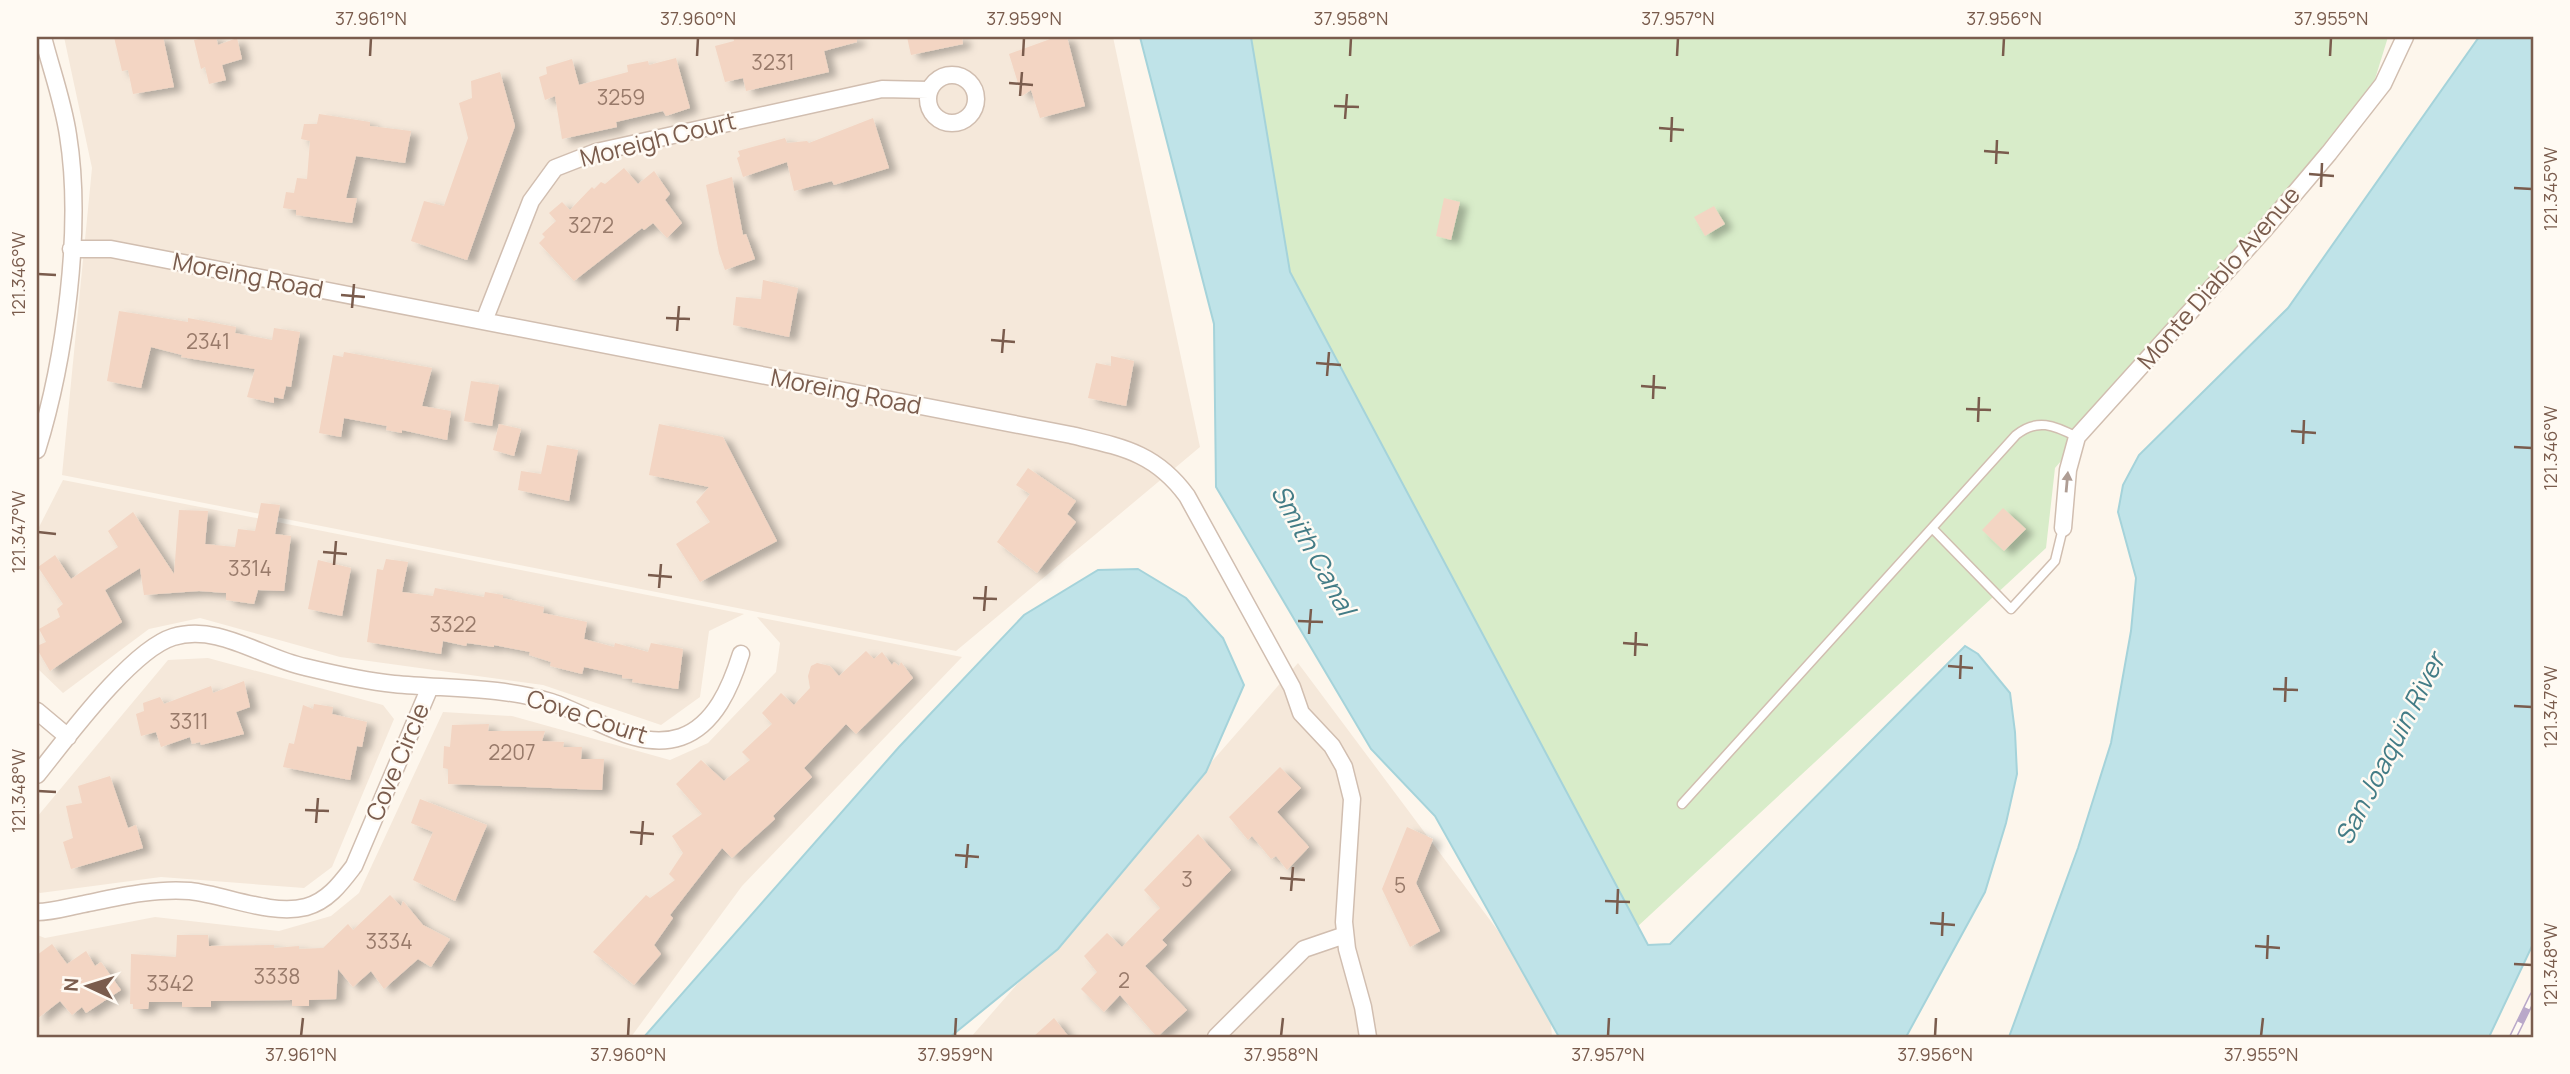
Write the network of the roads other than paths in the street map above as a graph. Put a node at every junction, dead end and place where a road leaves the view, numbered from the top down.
1 (43, 37) edge
2 (2405, 37) edge
3 (43, 64) edge
4 (929, 90) dead end
5 (72, 249) junction
6 (484, 321) junction
7 (2077, 437) junction
8 (37, 450) edge
9 (1932, 528) junction
10 (2063, 528) joint
11 (741, 654) dead end
12 (430, 687) junction
13 (37, 710) edge
14 (68, 737) junction
15 (37, 775) edge
16 (1682, 804) dead end
17 (37, 912) edge
18 (1345, 935) junction
19 (1216, 1037) edge
20 (1368, 1037) edge

1 - 3 street
2 - 7 street, Monte Diablo Avenue
3 - 5 street
4 - 6 street, Moreigh Court
5 - 6 street, Moreing Road
5 - 8 street
6 - 18 street, Moreing Road
7 - 9 lane
10 -> 7 street, Monte Diablo Avenue
9 - 10 lane
9 - 16 lane
11 - 12 street, Cove Court
12 - 14 street, Cove Circle
12 - 17 street, Cove Circle
13 - 14 street
14 - 15 street, Cove Circle
18 - 19 street
18 - 20 street, Moreing Road

